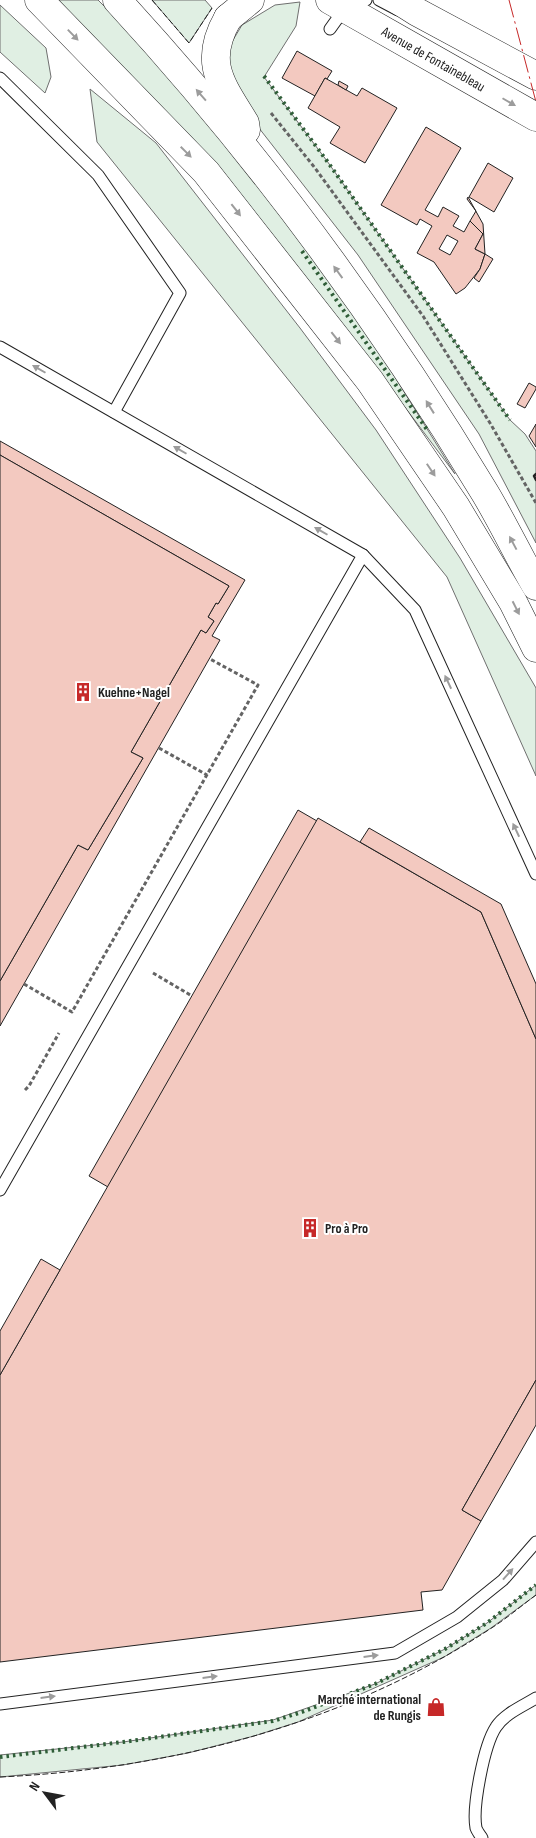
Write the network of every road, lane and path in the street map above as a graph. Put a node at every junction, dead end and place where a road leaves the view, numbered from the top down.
1 (39, 0) edge
2 (117, 0) edge
3 (250, 0) edge
4 (380, 0) edge
5 (398, 0) edge
6 (347, 3) edge
7 (441, 25) junction
8 (330, 29) dead end
9 (497, 54) junction
10 (536, 63) edge
11 (536, 76) edge
12 (0, 78) edge
13 (268, 108) dead end
14 (536, 117) edge
15 (243, 146) junction
16 (0, 347) edge
17 (114, 412) junction
18 (536, 503) edge
19 (363, 555) junction
20 (536, 586) edge
21 (536, 648) edge
22 (210, 659) dead end
23 (159, 748) dead end
24 (207, 775) junction
25 (536, 874) edge
26 (153, 973) dead end
27 (24, 984) dead end
28 (192, 996) dead end
29 (59, 1033) dead end
30 (24, 1090) dead end
31 (3, 1176) edge
32 (0, 1190) edge
33 (536, 1542) edge
34 (536, 1698) edge
35 (0, 1704) edge
36 (482, 1838) edge

1 -> 21 main road
15 -> 2 main road
3 - 15 main road
4 - 7 lane
5 - 7 main road
6 - 8 lane
6 -> 14 main road, Avenue de Fontainebleau
7 - 9 main road
9 - 10 main road
9 - 11 main road
12 - 17 lane
13 - 18 path
20 -> 15 main road
17 -> 16 lane
19 -> 17 lane
25 -> 19 lane
19 - 31 lane
22 - 24 path
23 - 24 path
24 - 27 path
26 - 28 path
29 - 30 path
31 - 32 lane
35 -> 33 lane
34 - 36 lane

